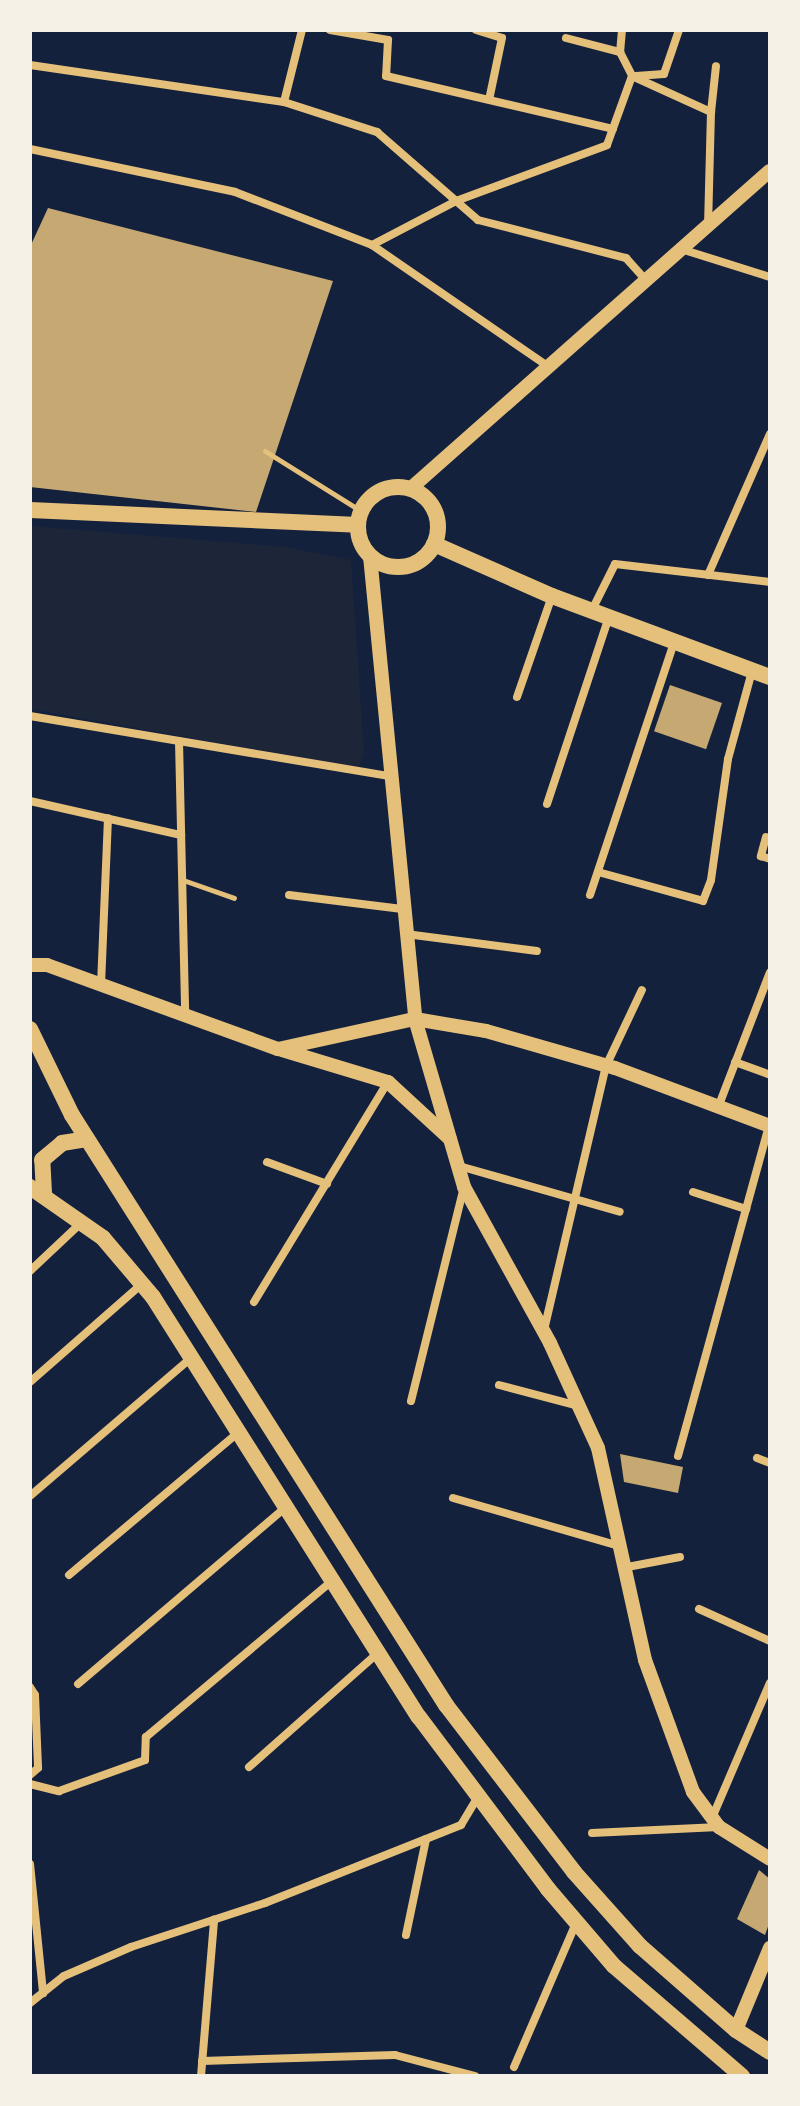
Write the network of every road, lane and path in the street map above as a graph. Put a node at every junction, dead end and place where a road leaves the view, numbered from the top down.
1 (302, 30) edge
2 (330, 30) edge
3 (476, 30) edge
4 (622, 30) edge
5 (679, 30) edge
6 (566, 38) dead end
7 (620, 52) junction
8 (30, 65) edge
9 (716, 66) dead end
10 (632, 76) junction
11 (489, 100) junction
12 (284, 102) junction
13 (711, 112) junction
14 (613, 129) junction
15 (30, 149) edge
16 (770, 172) edge
17 (456, 201) junction
18 (708, 225) junction
19 (372, 245) junction
20 (680, 249) junction
21 (770, 277) edge
22 (645, 279) junction
23 (546, 365) junction
24 (770, 434) edge
25 (265, 451) dead end
26 (410, 489) junction
27 (30, 510) edge
28 (360, 518) junction
29 (434, 544) junction
30 (370, 556) junction
31 (708, 575) junction
32 (770, 582) edge
33 (552, 596) junction
34 (591, 611) junction
35 (609, 617) junction
36 (674, 641) junction
37 (752, 670) junction
38 (770, 677) edge
39 (517, 697) dead end
40 (30, 716) edge
41 (179, 741) junction
42 (388, 776) junction
43 (30, 801) edge
44 (547, 804) dead end
45 (108, 818) junction
46 (181, 835) junction
47 (766, 837) dead end
48 (770, 859) edge
49 (598, 872) junction
50 (182, 880) junction
51 (289, 895) dead end
52 (590, 895) dead end
53 (234, 898) dead end
54 (402, 909) junction
55 (405, 934) junction
56 (537, 951) dead end
57 (30, 965) edge
58 (770, 972) edge
59 (101, 985) junction
60 (642, 990) dead end
61 (185, 1015) junction
62 (415, 1019) junction
63 (30, 1029) edge
64 (278, 1049) junction
65 (735, 1062) junction
66 (606, 1066) junction
67 (770, 1075) edge
68 (388, 1082) junction
69 (719, 1105) junction
70 (769, 1126) edge
71 (87, 1139) junction
72 (453, 1142) junction
73 (267, 1162) dead end
74 (459, 1166) junction
75 (327, 1184) junction
76 (464, 1187) junction
77 (37, 1190) edge
78 (693, 1192) dead end
79 (575, 1198) junction
80 (746, 1209) junction
81 (620, 1212) dead end
82 (82, 1222) junction
83 (30, 1271) edge
84 (142, 1284) junction
85 (254, 1302) dead end
86 (543, 1331) junction
87 (191, 1358) junction
88 (30, 1382) edge
89 (499, 1385) dead end
90 (411, 1401) dead end
91 (579, 1406) junction
92 (239, 1432) junction
93 (678, 1456) dead end
94 (757, 1458) dead end
95 (770, 1463) edge
96 (30, 1496) edge
97 (453, 1498) dead end
98 (286, 1507) junction
99 (616, 1545) junction
100 (680, 1557) dead end
101 (622, 1568) junction
102 (69, 1575) dead end
103 (332, 1581) junction
104 (699, 1609) dead end
105 (770, 1641) edge
106 (378, 1653) junction
107 (770, 1683) edge
108 (78, 1684) dead end
109 (30, 1687) edge
110 (249, 1767) dead end
111 (30, 1775) edge
112 (30, 1784) edge
113 (477, 1798) junction
114 (716, 1822) junction
115 (592, 1833) dead end
116 (426, 1839) junction
117 (770, 1859) edge
118 (30, 1864) edge
119 (214, 1920) junction
120 (577, 1922) junction
121 (406, 1935) dead end
122 (770, 1948) edge
123 (43, 1993) junction
124 (30, 2003) edge
125 (736, 2030) junction
126 (770, 2052) edge
127 (202, 2061) junction
128 (514, 2067) dead end
129 (201, 2076) edge
130 (475, 2076) edge
131 (742, 2076) edge

1 - 12 street
2 - 11 street
3 - 11 street
4 - 7 street
5 - 10 street
6 - 7 street
7 - 10 street
8 - 12 street
9 - 13 street
10 - 13 street
10 - 14 street
11 - 14 street
12 - 17 street
13 - 18 street
14 - 17 street
15 - 19 street
16 - 18 street
17 - 19 street
17 - 22 street
18 - 20 street
19 - 23 street
20 - 21 street
20 - 22 street
22 - 23 street
23 - 26 street
24 - 31 street
25 - 28 lane
26 - 28 main road
26 - 29 main road
27 - 28 main road
28 - 30 main road
29 - 30 main road
29 - 33 main road
30 - 42 street
31 - 32 street
31 - 34 street
33 - 34 main road
33 - 39 street
34 - 35 main road
35 - 36 main road
35 - 44 street
36 - 37 main road
36 - 49 street
37 - 38 main road
37 - 49 street
40 - 41 street
41 - 42 street
41 - 46 street
42 - 54 street
43 - 45 street
45 - 46 street
45 - 59 street
46 - 50 street
47 - 48 street
49 - 52 street
50 - 53 lane
50 - 61 street
51 - 54 street
54 - 55 street
55 - 56 street
55 - 62 street
57 - 59 street
58 - 65 street
59 - 61 street
60 - 66 street
61 - 64 street
62 - 64 street
62 - 66 street
62 - 72 street
63 - 71 main road
64 - 68 street
65 - 67 street
65 - 69 street
66 - 69 street
66 - 79 street
68 - 72 street
68 - 75 street
69 - 70 street
70 - 80 street
71 - 77 main road
71 - 125 main road
72 - 74 street
73 - 75 street
74 - 76 street
74 - 79 street
75 - 85 street
76 - 86 street
76 - 90 street
77 - 82 main road
78 - 80 street
79 - 81 street
79 - 86 street
80 - 93 street
82 - 83 street
82 - 84 main road
84 - 87 main road
84 - 88 street
86 - 91 street
87 - 92 main road
87 - 96 street
89 - 91 street
91 - 99 street
92 - 98 main road
92 - 102 street
94 - 95 street
97 - 99 street
98 - 103 main road
98 - 108 street
99 - 101 street
100 - 101 street
101 - 114 street
103 - 106 main road
103 - 112 street
104 - 105 street
106 - 110 street
106 - 113 main road
107 - 114 street
109 - 111 street
113 - 116 street
113 - 120 main road
114 - 115 street
114 - 117 street
116 - 119 street
116 - 121 street
118 - 123 street
119 - 123 street
119 - 127 street
120 - 128 street
120 - 131 main road
122 - 125 street
123 - 124 street
125 - 126 main road
127 - 129 street
127 - 130 street

